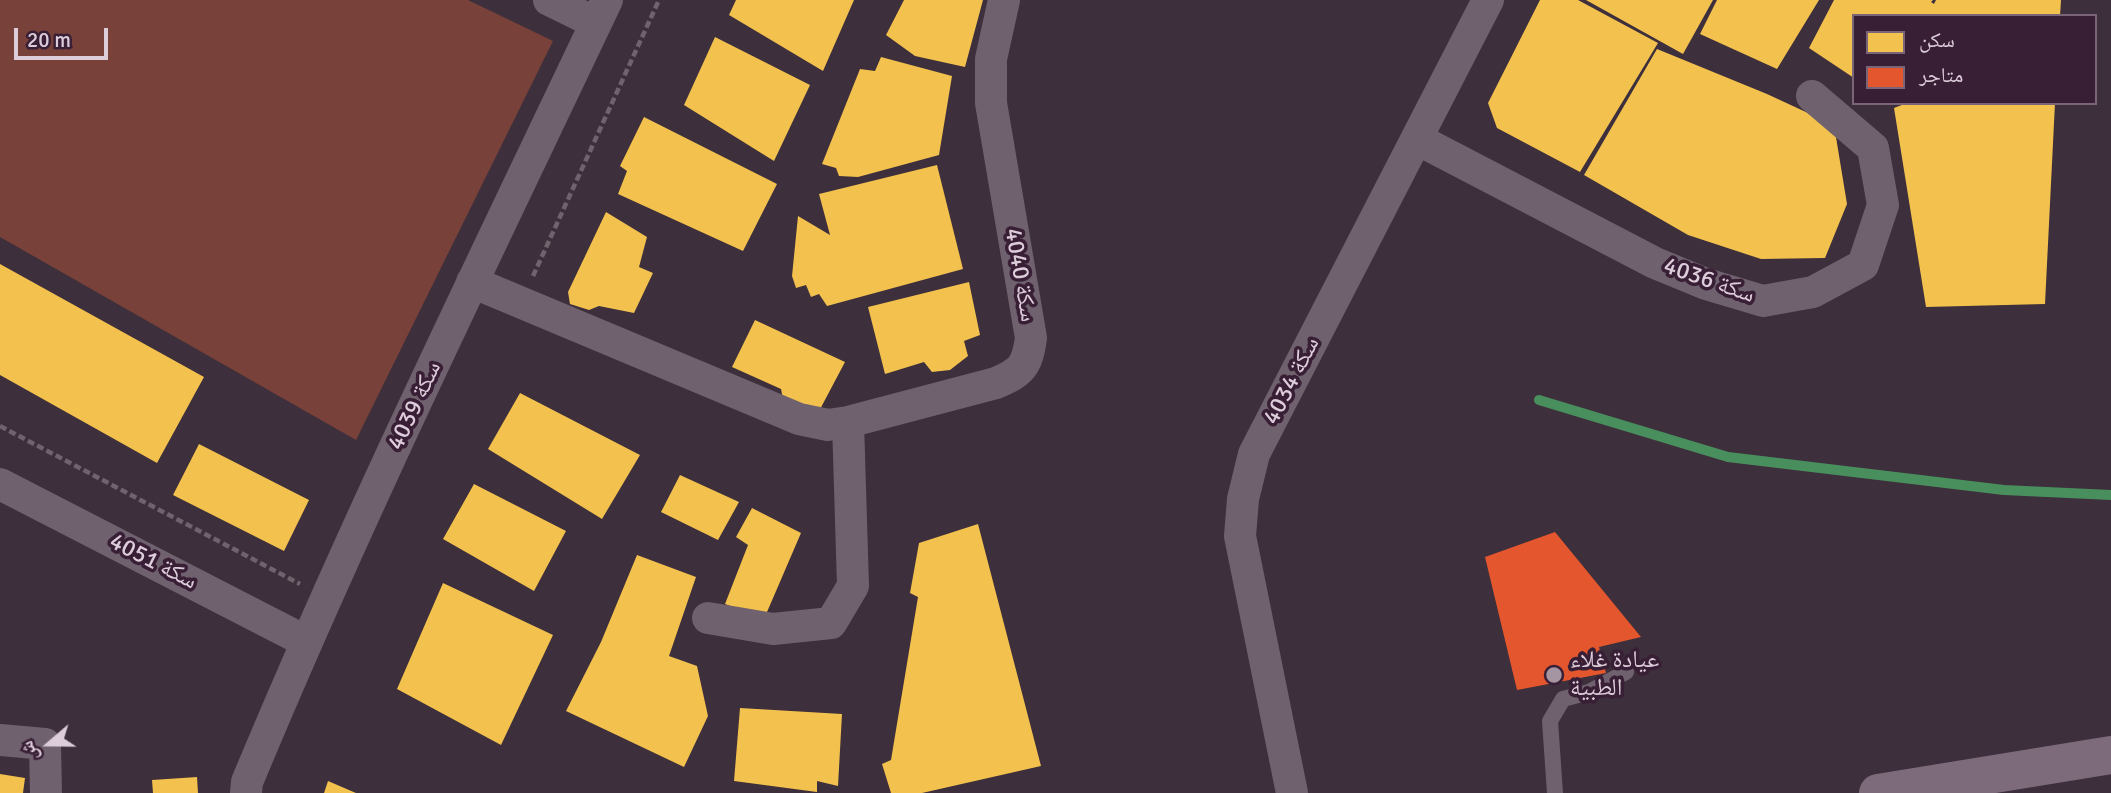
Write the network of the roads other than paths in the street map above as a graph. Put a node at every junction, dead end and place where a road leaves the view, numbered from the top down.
1 (549, 0) edge
2 (1003, 0) edge
3 (1488, 0) edge
4 (602, 12) edge
5 (1812, 96) dead end
6 (1417, 139) junction
7 (472, 282) junction
8 (848, 422) junction
9 (0, 484) edge
10 (708, 618) dead end
11 (305, 641) junction
12 (1626, 672) dead end
13 (0, 740) edge
14 (2111, 755) edge
15 (1931, 789) edge
16 (46, 793) edge
17 (246, 793) edge
18 (1293, 793) edge
19 (1555, 793) edge
20 (1878, 793) edge

1 - 4 street, سكة 4039
2 - 8 street, سكة 4040
3 - 6 street, سكة 4034
4 - 7 street, سكة 4039
5 - 6 street, سكة 4036
6 - 18 street, سكة 4034
7 - 8 street, سكة 4040
7 - 11 street, سكة 4039
8 - 10 street
9 - 11 street, سكة 4051
11 - 17 street, سكة 4039
12 - 19 lane
13 - 16 street
14 - 15 street
15 - 20 street

